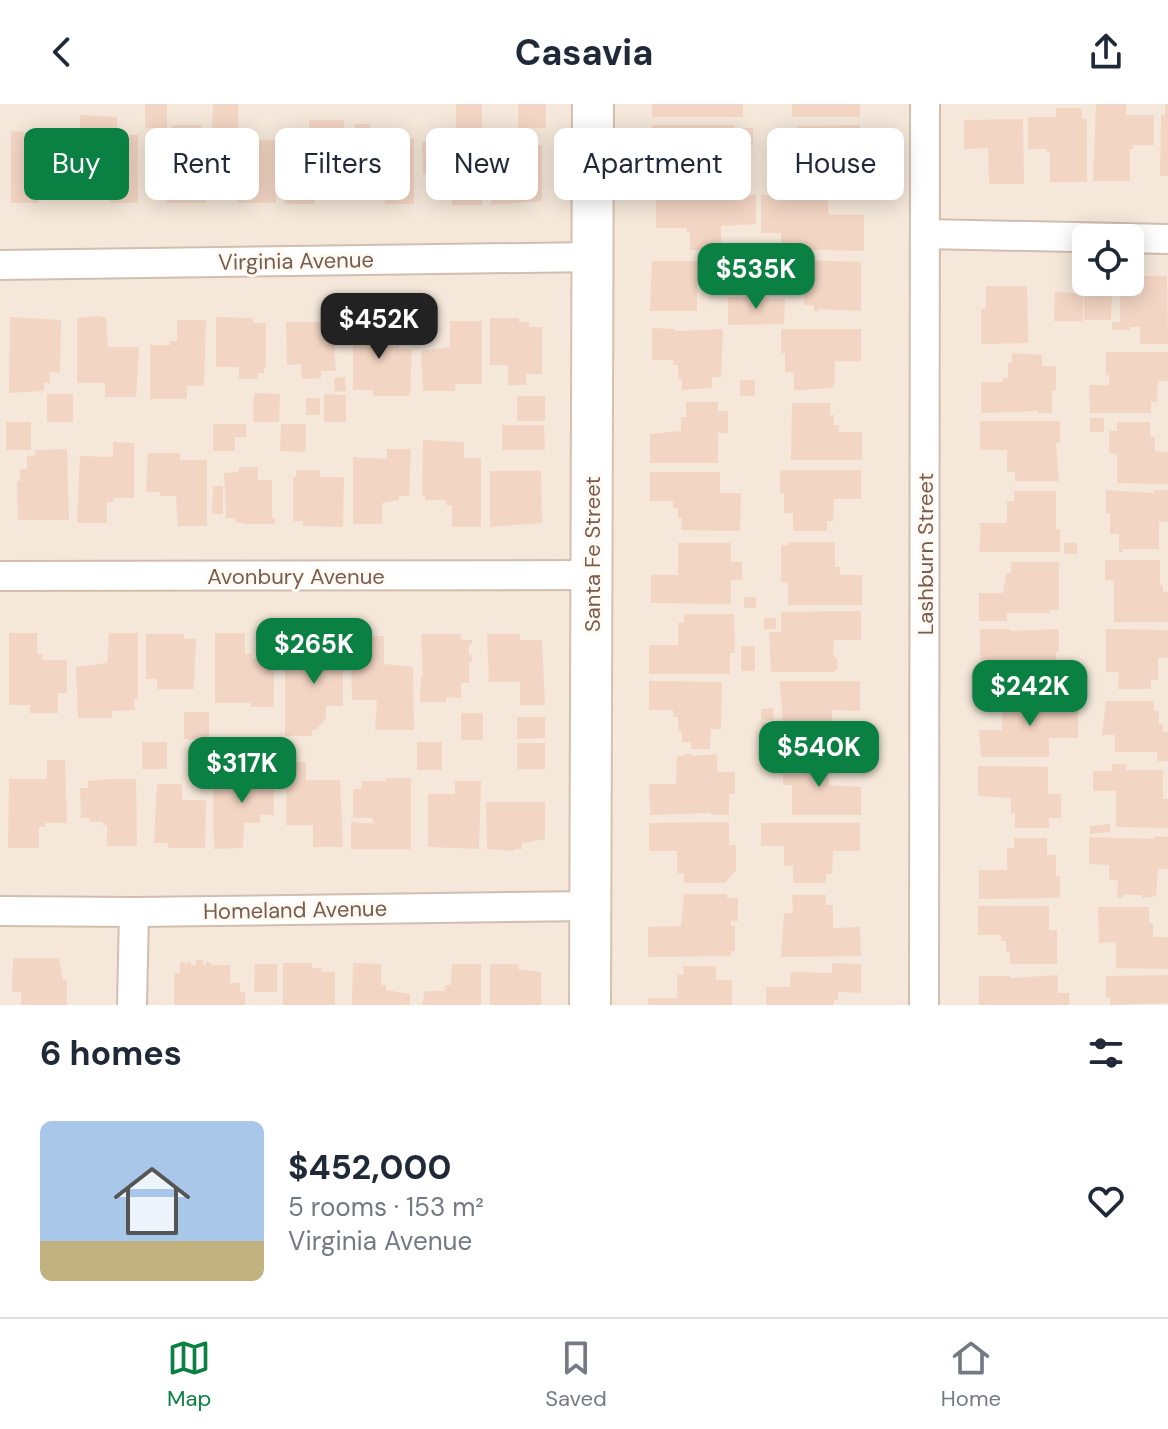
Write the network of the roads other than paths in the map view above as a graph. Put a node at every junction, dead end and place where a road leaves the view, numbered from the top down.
1 (593, 104) edge
2 (925, 104) edge
3 (926, 234) junction
4 (1168, 239) edge
5 (592, 257) junction
6 (0, 265) edge
7 (592, 575) junction
8 (0, 576) edge
9 (591, 906) junction
10 (0, 911) edge
11 (134, 912) junction
12 (132, 1005) edge
13 (590, 1005) edge
14 (924, 1005) edge

1 - 5 street, Santa Fe Street
2 - 3 street, Lashburn Street
3 - 4 street
3 - 14 street, Lashburn Street
5 - 6 street, Virginia Avenue
5 - 7 street, Santa Fe Street
7 - 8 street, Avonbury Avenue
7 - 9 street, Santa Fe Street
9 - 11 street, Homeland Avenue
9 - 13 street, Santa Fe Street
10 - 11 street, Homeland Avenue
11 - 12 street

